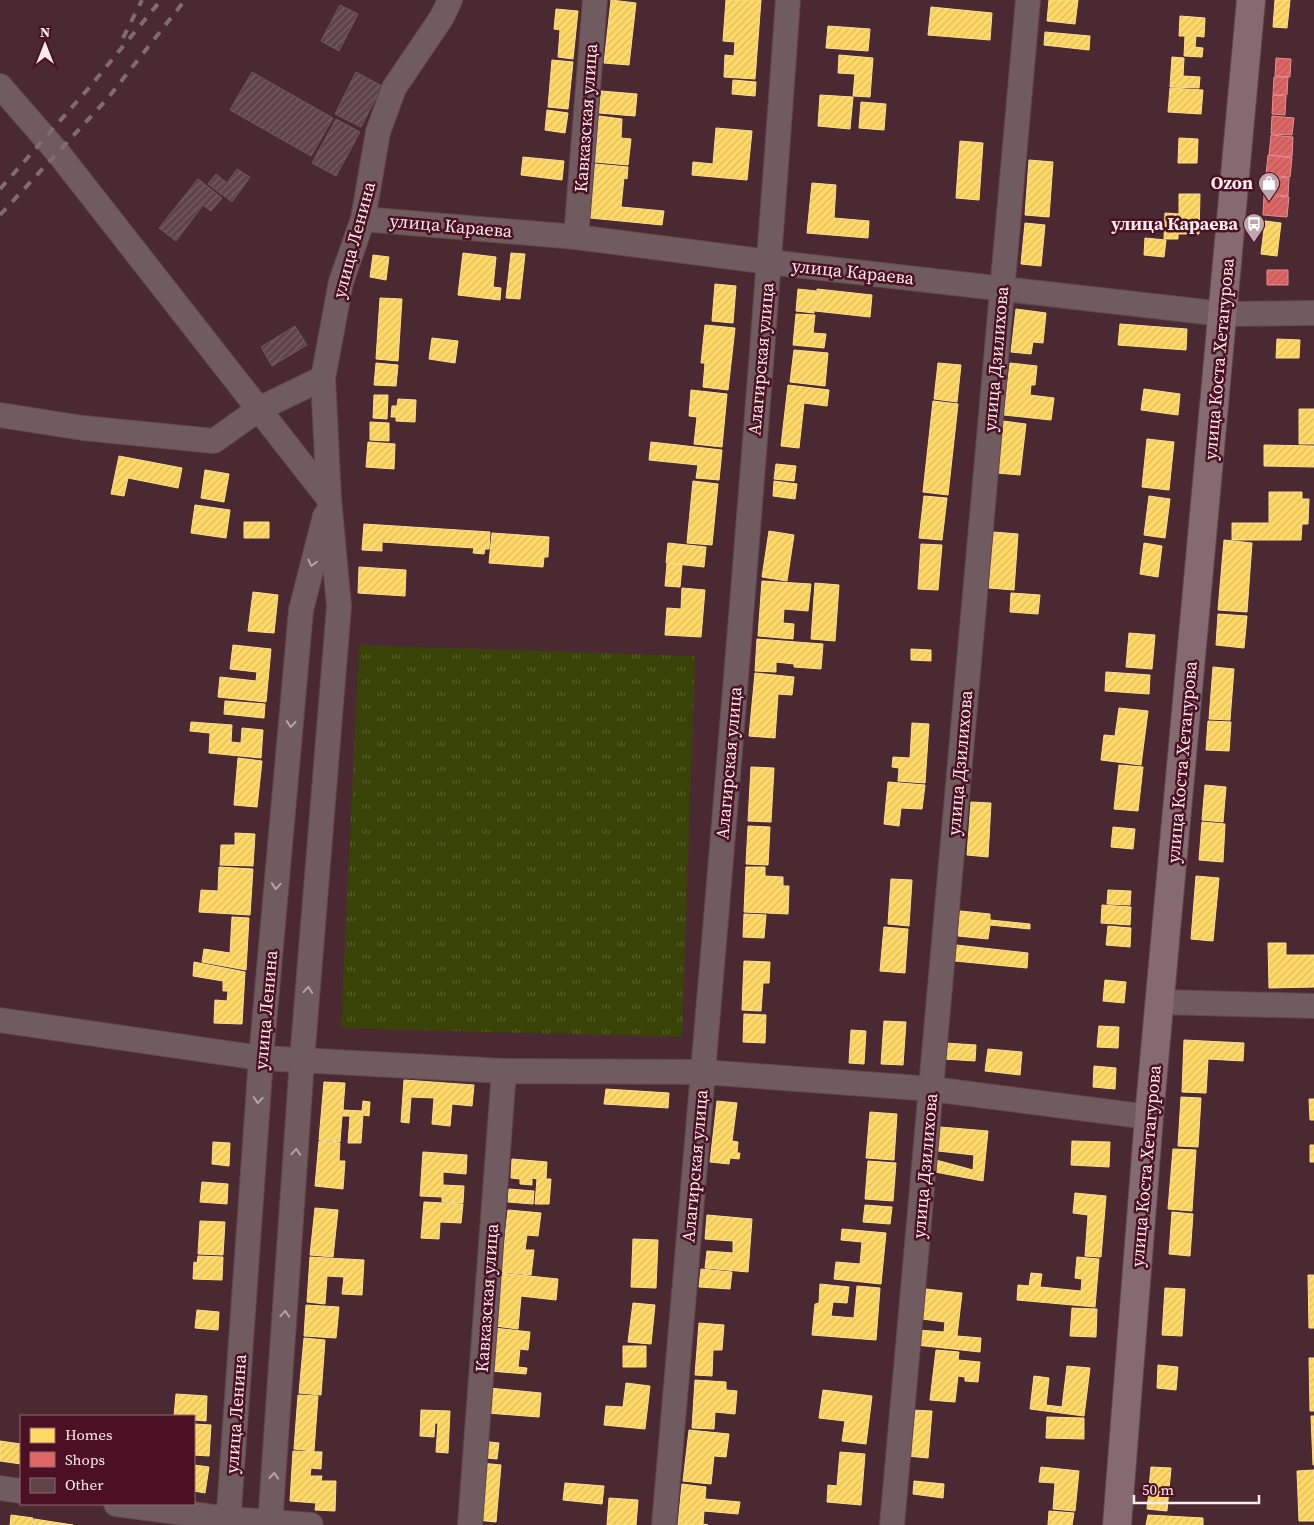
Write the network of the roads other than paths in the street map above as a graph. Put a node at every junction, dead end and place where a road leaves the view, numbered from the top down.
1 (450, 0) edge
2 (595, 0) edge
3 (788, 0) edge
4 (1028, 0) edge
5 (1251, 0) edge
6 (0, 86) edge
7 (363, 219) junction
8 (576, 237) junction
9 (769, 262) junction
10 (1002, 289) junction
11 (1223, 314) junction
12 (1314, 314) edge
13 (323, 378) junction
14 (259, 409) junction
15 (0, 415) edge
16 (329, 499) junction
17 (1160, 1002) junction
18 (1314, 1006) edge
19 (0, 1020) edge
20 (261, 1058) junction
21 (302, 1060) junction
22 (504, 1072) junction
23 (703, 1072) junction
24 (932, 1089) junction
25 (1149, 1117) junction
26 (0, 1488) edge
27 (20, 1491) edge
28 (122, 1505) edge
29 (228, 1522) edge
30 (270, 1524) edge
31 (311, 1525) edge
32 (470, 1525) edge
33 (664, 1525) edge
34 (892, 1525) edge
35 (1117, 1525) edge

1 - 7 street, улица Ленина
2 - 8 street, Кавказская улица
3 - 9 street, Алагирская улица
4 - 10 street, улица Дзилихова
5 - 11 main road, улица Коста Хетагурова
6 - 14 street
7 - 8 street, улица Караева
7 - 13 street, улица Ленина
8 - 9 street, улица Караева
9 - 10 street, улица Караева
9 - 23 street, Алагирская улица
10 - 11 street, улица Караева
10 - 24 street, улица Дзилихова
11 - 12 street, улица Караева
11 - 17 main road, улица Коста Хетагурова
13 - 14 street
13 - 16 street, улица Ленина
14 - 15 street
14 - 16 street
16 -> 20 street, улица Ленина
21 -> 16 street, улица Ленина
17 - 18 street
17 - 25 main road, улица Коста Хетагурова
19 - 20 street
20 - 21 street
20 -> 29 street, улица Ленина
21 - 22 street
30 -> 21 street, улица Ленина
22 - 23 street
22 - 32 street, Кавказская улица
23 - 24 street
23 - 33 street, Алагирская улица
24 - 25 street
24 - 34 street, улица Дзилихова
25 - 35 main road, улица Коста Хетагурова
26 - 27 street
28 - 29 street
29 - 30 street
30 - 31 street

